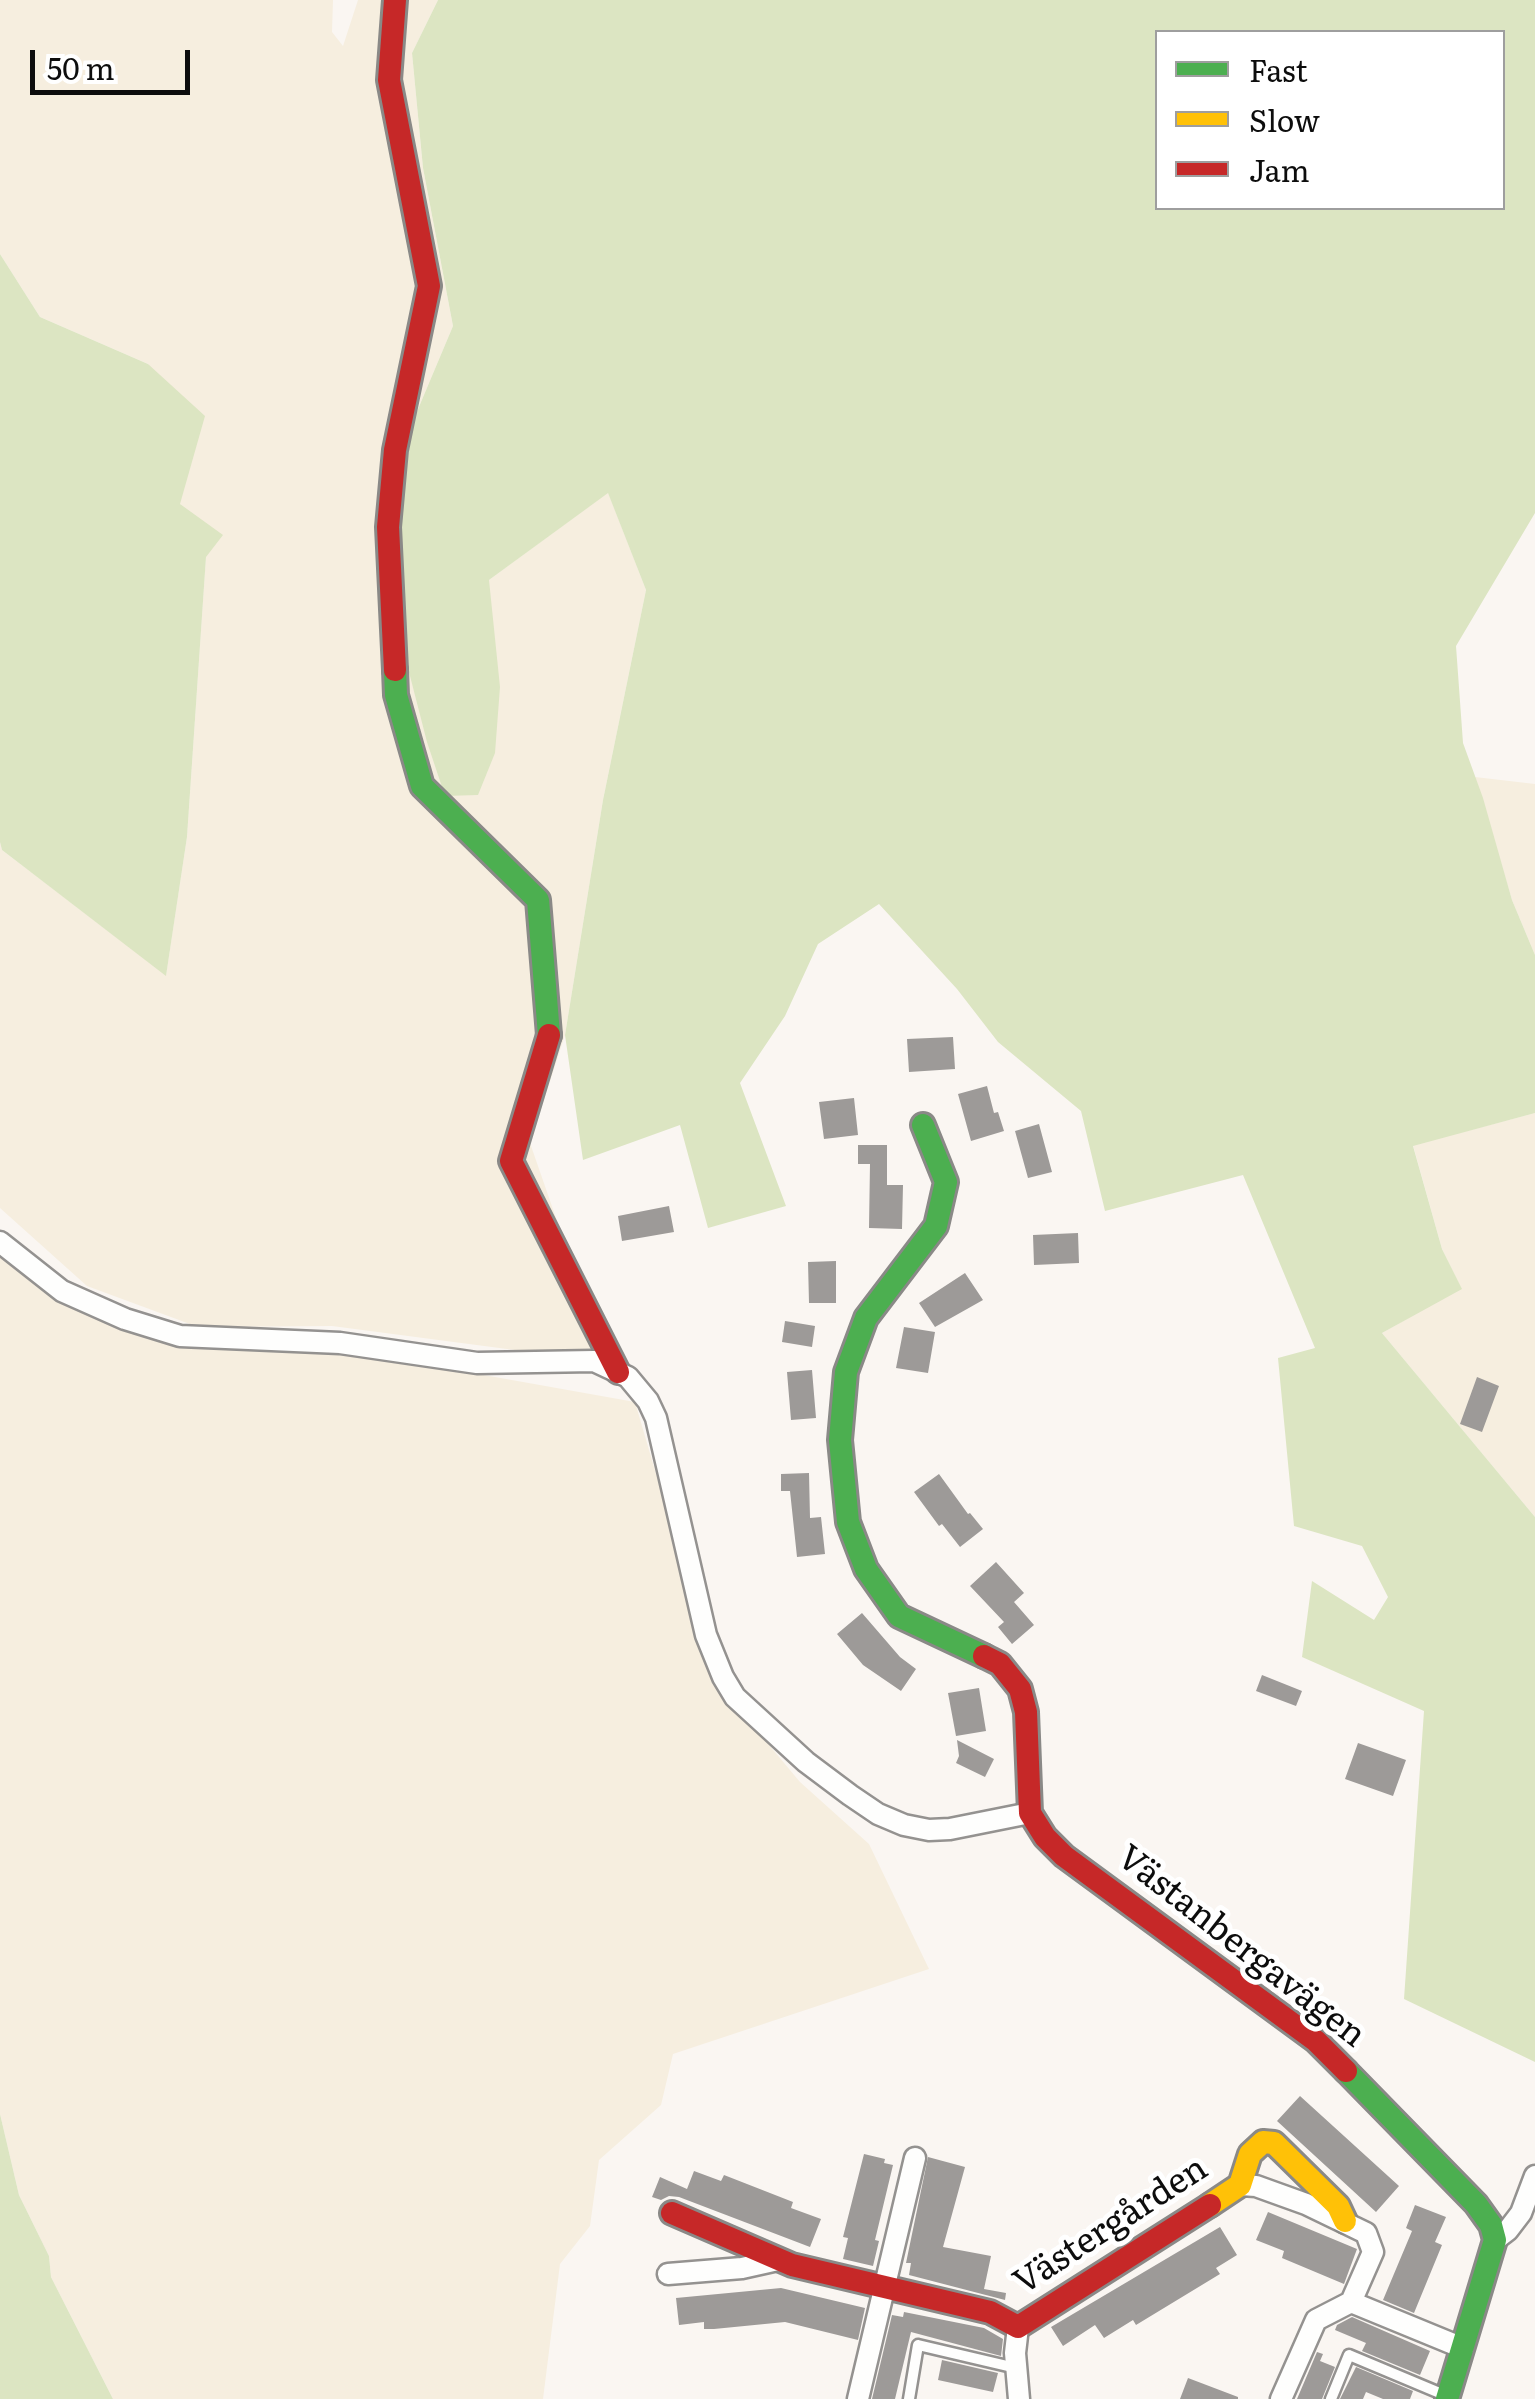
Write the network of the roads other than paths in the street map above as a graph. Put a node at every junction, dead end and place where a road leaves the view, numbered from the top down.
1 (395, 0) edge
2 (923, 1125) dead end
3 (0, 1242) edge
4 (618, 1372) junction
5 (1030, 1813) junction
6 (915, 2158) dead end
7 (1535, 2176) edge
8 (1240, 2185) junction
9 (672, 2213) dead end
10 (1345, 2221) junction
11 (1494, 2240) junction
12 (778, 2260) junction
13 (668, 2274) dead end
14 (882, 2287) junction
15 (1351, 2302) junction
16 (1018, 2326) junction
17 (1462, 2348) junction
18 (1017, 2368) junction
19 (1448, 2398) edge
20 (858, 2399) edge
21 (909, 2399) edge
22 (1018, 2399) edge
23 (1280, 2399) edge
24 (1331, 2399) edge

1 - 4 street
2 - 5 street
3 - 4 street
4 - 5 street
5 - 11 street, Västanbergavägen
6 - 14 street
7 - 11 street
8 - 10 street, Västergården
8 - 10 street, Västergården
8 - 16 street, Västergården
9 - 12 street, Västergården
10 - 15 street, Västergården
11 - 17 street
12 - 13 street
12 - 14 street, Västergården
14 - 16 street, Västergården
14 - 20 street
15 - 17 street
15 - 23 street
16 - 18 street, Västergården
17 - 19 street
18 - 21 lane
18 - 22 street, Västergården
19 - 24 lane

